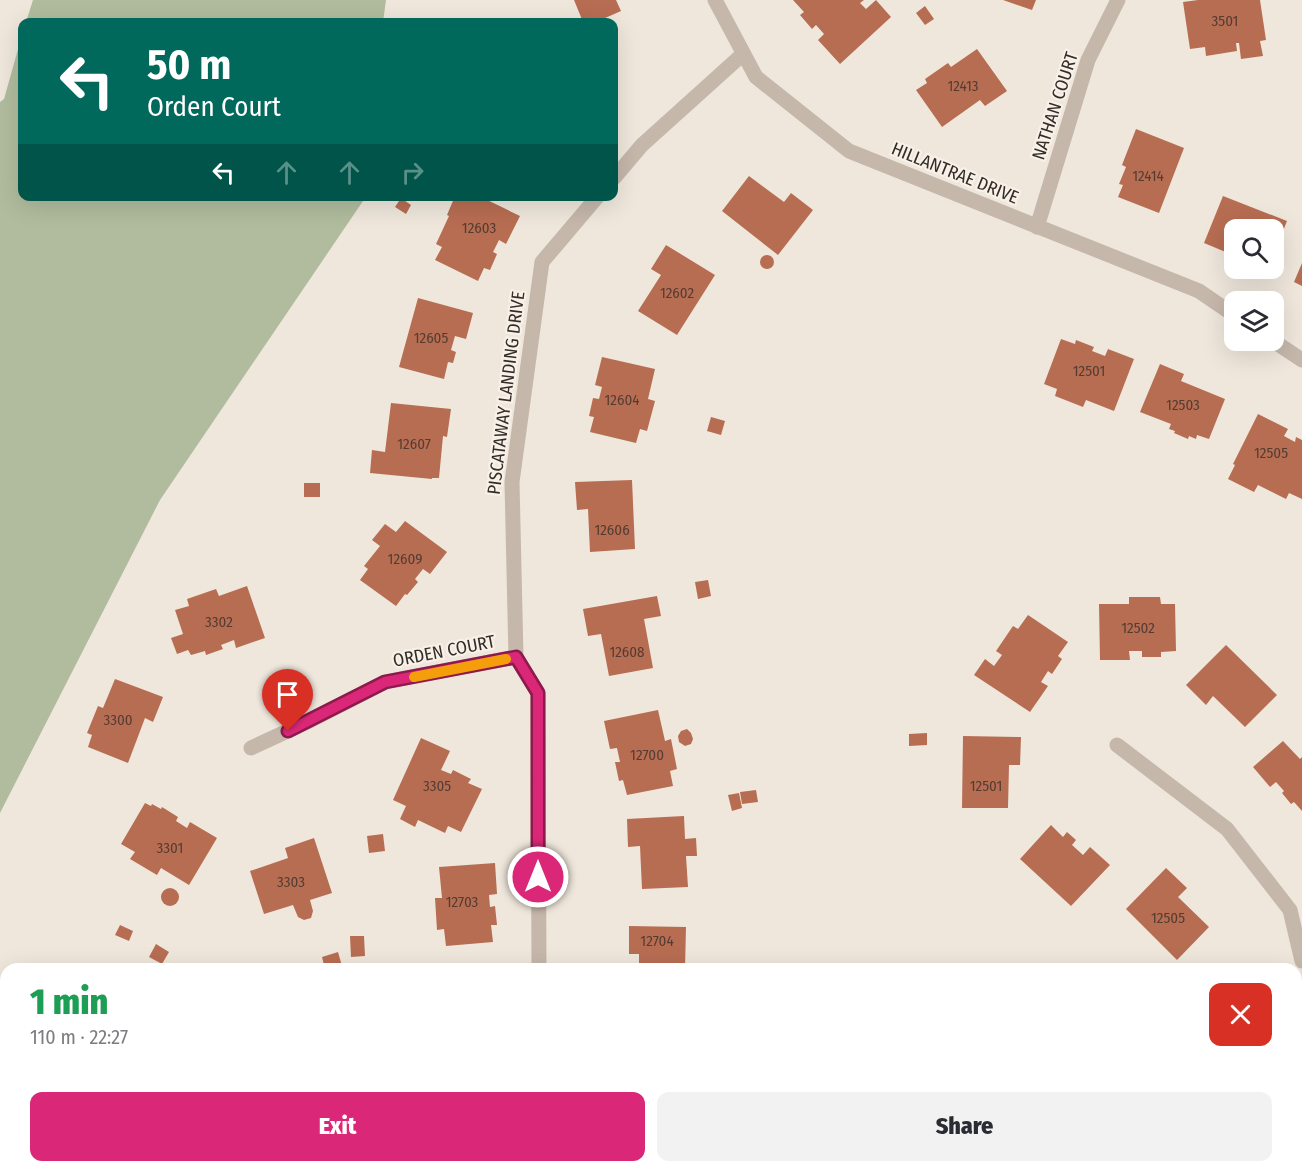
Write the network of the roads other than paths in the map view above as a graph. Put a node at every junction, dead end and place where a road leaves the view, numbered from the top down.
1 (714, 0) edge
2 (1118, 0) edge
3 (744, 54) junction
4 (618, 173) edge
5 (594, 201) edge
6 (1037, 227) junction
7 (1224, 308) edge
8 (1284, 348) edge
9 (1302, 360) edge
10 (516, 657) junction
11 (1117, 745) dead end
12 (251, 748) dead end
13 (1302, 961) edge
14 (538, 963) edge

1 - 3 street, HILLANTRAE DRIVE
2 - 6 street, NATHAN COURT
3 - 4 street
3 - 6 street, HILLANTRAE DRIVE
5 - 10 street, PISCATAWAY LANDING DRIVE
6 - 7 street, HILLANTRAE DRIVE
8 - 9 street
10 - 12 street, ORDEN COURT
10 - 14 street
11 - 13 street

